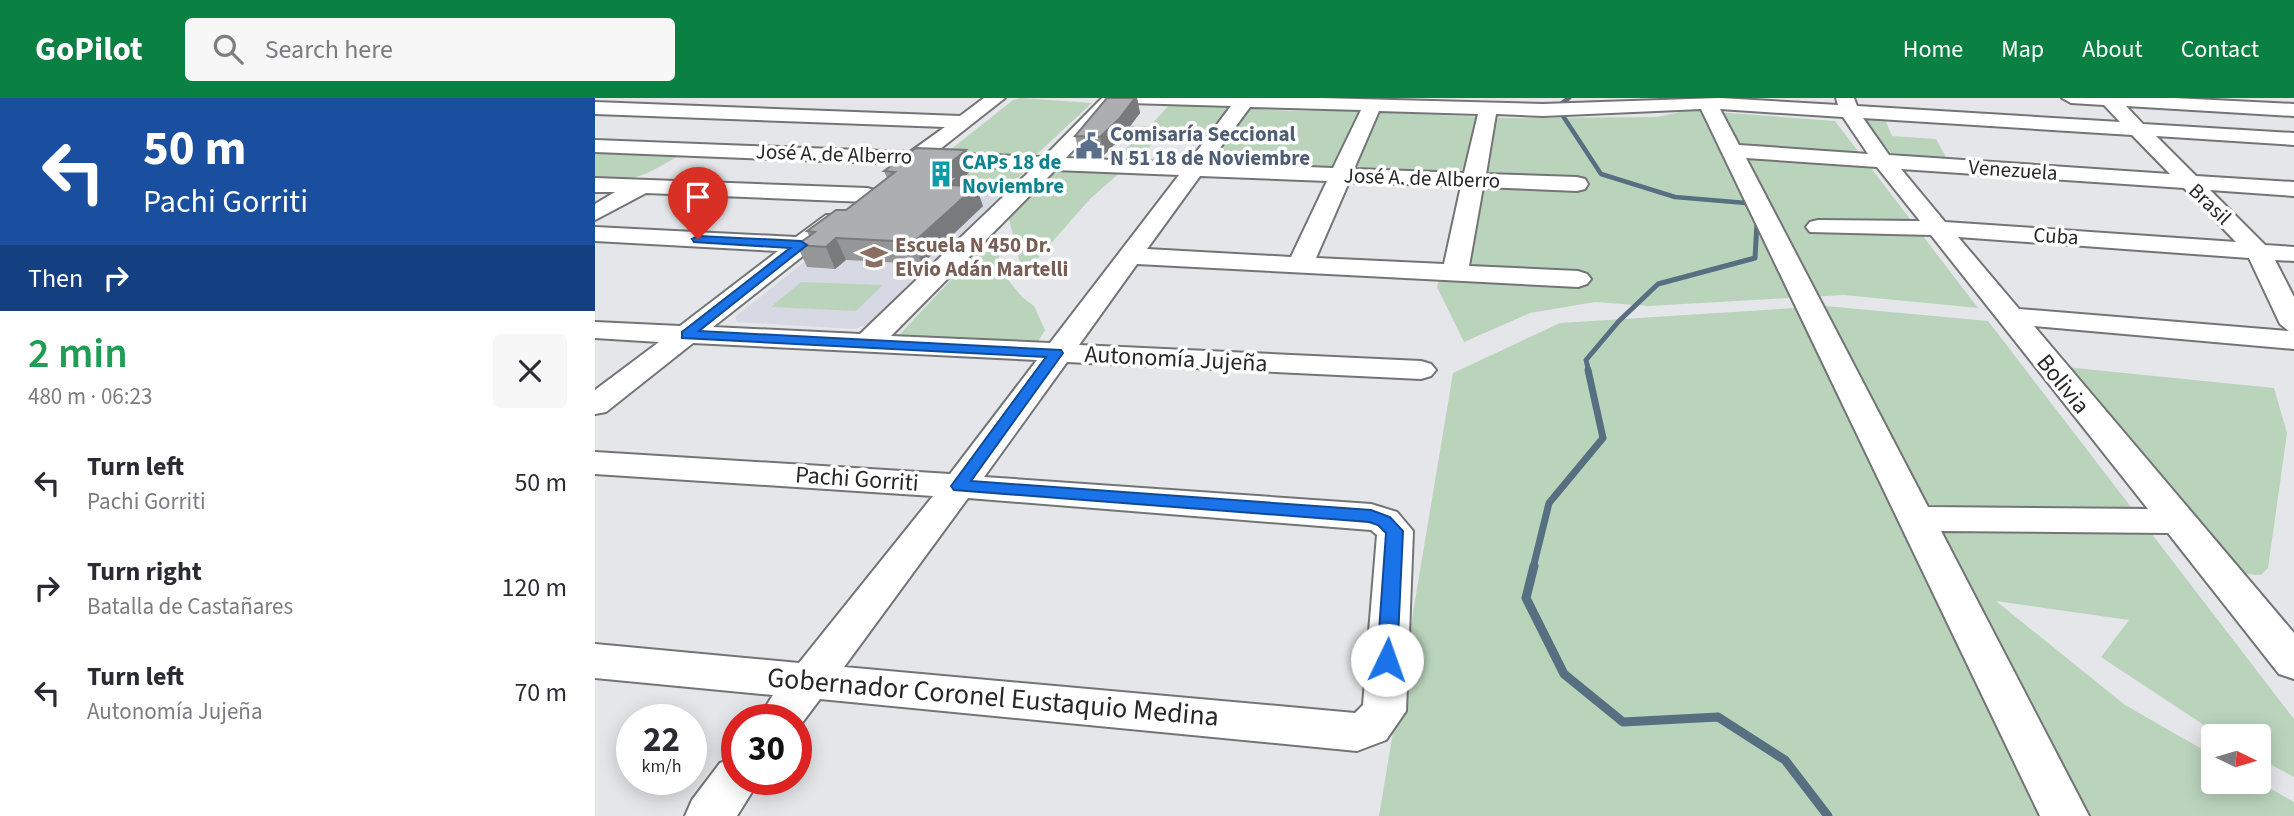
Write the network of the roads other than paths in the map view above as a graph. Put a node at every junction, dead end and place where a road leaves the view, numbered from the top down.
1 (797, 98) edge
2 (996, 98) edge
3 (1113, 98) edge
4 (1129, 98) edge
5 (2071, 98) edge
6 (2108, 99) edge
7 (1707, 101) edge
8 (1244, 102) junction
9 (1847, 105) edge
10 (1372, 106) junction
11 (595, 108) edge
12 (1488, 108) junction
13 (2294, 110) edge
14 (766, 115) junction
15 (965, 122) junction
16 (2137, 128) junction
17 (2294, 139) edge
18 (595, 146) edge
19 (708, 150) junction
20 (1733, 150) junction
21 (918, 157) junction
22 (1882, 161) junction
23 (1048, 163) junction
24 (1194, 169) junction
25 (1341, 175) junction
26 (1474, 180) junction
27 (2187, 182) junction
28 (595, 184) edge
29 (1577, 184) dead end
30 (643, 186) junction
31 (2294, 189) edge
32 (867, 195) junction
33 (595, 213) edge
34 (1818, 227) dead end
35 (1936, 228) junction
36 (595, 234) edge
37 (801, 245) junction
38 (2258, 251) junction
39 (2294, 254) edge
40 (1129, 256) junction
41 (1300, 265) junction
42 (1455, 272) junction
43 (1578, 279) dead end
44 (2008, 316) junction
45 (2294, 324) edge
46 (595, 330) edge
47 (686, 335) junction
48 (2294, 340) edge
49 (866, 344) junction
50 (1056, 353) junction
51 (1421, 370) dead end
52 (595, 405) edge
53 (595, 463) edge
54 (959, 486) junction
55 (1926, 519) dead end
56 (2176, 521) junction
57 (595, 661) edge
58 (2294, 662) edge
59 (810, 679) junction
60 (791, 704) edge
61 (1384, 711) joint
62 (724, 795) edge
63 (709, 816) edge
64 (2065, 816) edge

1 - 14 street
2 - 15 street
3 - 23 street
4 - 8 street
5 - 6 street
6 - 13 street
6 - 16 street, Brasil
7 - 9 street
7 - 12 street
7 - 20 street
8 - 10 street
8 - 24 street
9 - 16 street
9 - 22 street, Bolivia
10 - 12 street
10 - 25 street
11 - 14 street
12 - 26 street
14 - 15 street
14 - 19 street
15 - 21 street
16 - 17 street
16 - 27 street, Brasil
18 - 19 street, José A. de Alberro
19 - 21 street, José A. de Alberro
19 - 30 street
20 - 22 street, Venezuela
20 - 64 street
21 - 23 street, José A. de Alberro
21 - 32 street
22 - 27 street, Venezuela
22 - 35 street, Bolivia
23 - 24 street, José A. de Alberro
23 - 49 street
24 - 25 street, José A. de Alberro
24 - 40 street
25 - 26 street, José A. de Alberro
25 - 41 street
26 - 29 street, José A. de Alberro
26 - 42 street
27 - 31 street, Venezuela
27 - 38 street, Brasil
28 - 30 street
30 - 32 street
30 - 33 street
32 - 37 street
34 - 35 street, Cuba
35 - 38 street, Cuba
35 - 44 street, Bolivia
36 - 37 street
37 - 47 street
38 - 39 street, Cuba
38 - 45 street, Brasil
40 - 41 street
40 - 50 street
41 - 42 street
42 - 43 street
44 - 48 street
44 - 56 street, Bolivia
46 - 47 street, Autonomía Jujeña
47 - 49 street, Autonomía Jujeña
47 - 52 street
49 - 50 street, Autonomía Jujeña
50 - 51 street, Autonomía Jujeña
50 - 54 street
53 - 54 street, Pachi Gorriti
54 - 59 street
54 - 61 street, Pachi Gorriti
55 - 56 street
56 - 58 street, Bolivia
57 - 59 street, Gobernador Coronel Eustaquio Medina
59 - 60 street
59 - 61 street, Gobernador Coronel Eustaquio Medina
62 - 63 street

